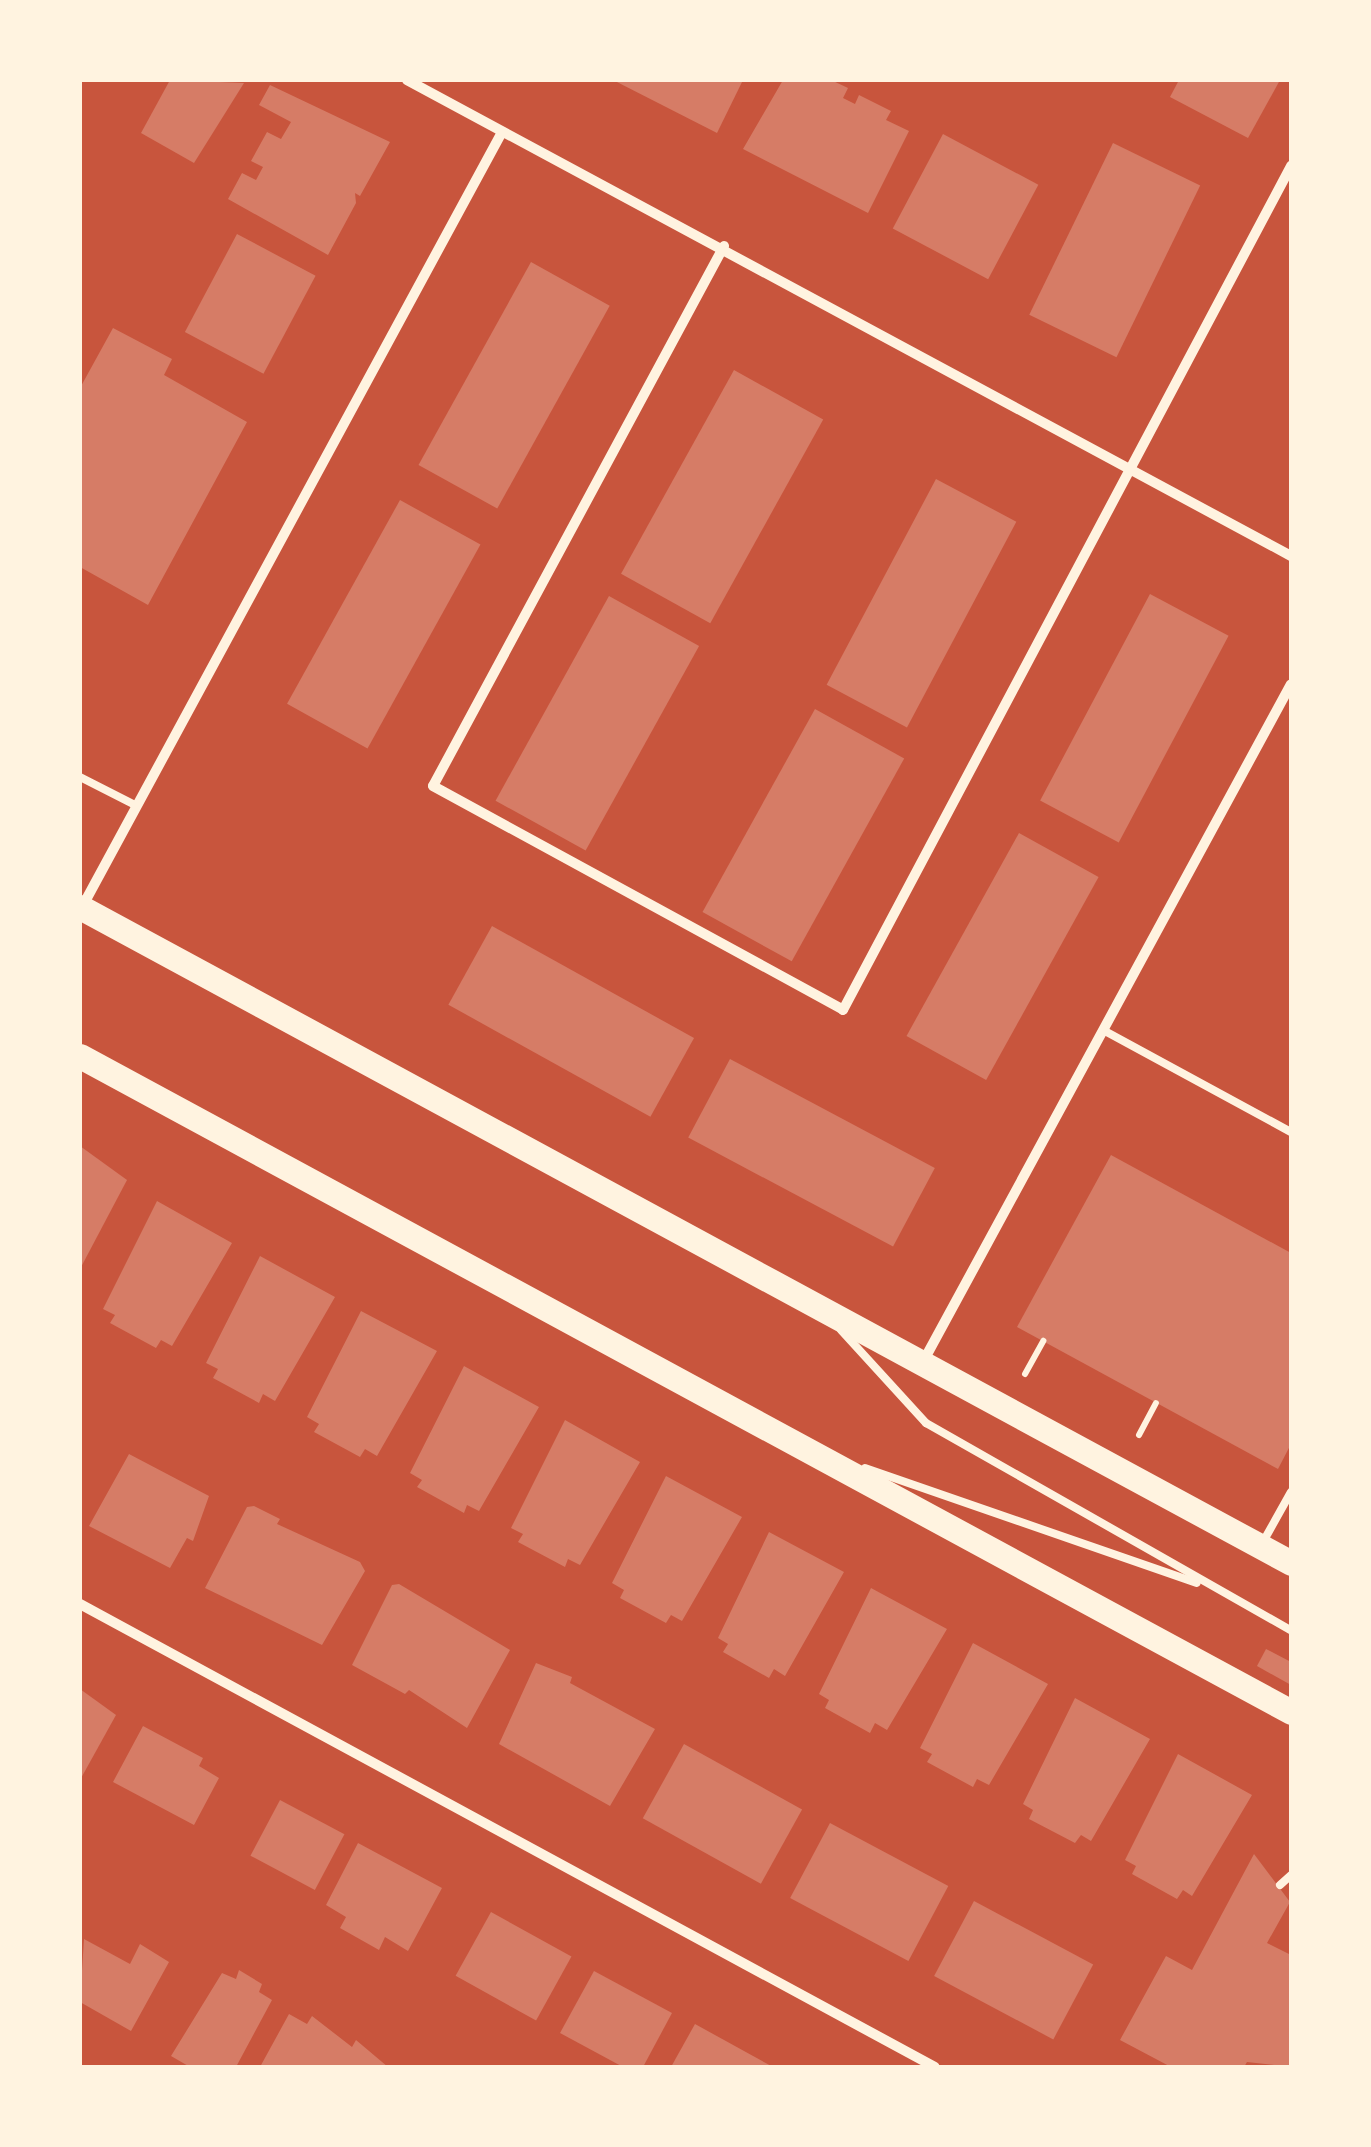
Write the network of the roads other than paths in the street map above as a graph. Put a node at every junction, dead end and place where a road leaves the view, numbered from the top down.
1 (407, 80) edge
2 (502, 132) junction
3 (1291, 166) edge
4 (724, 246) junction
5 (1131, 466) junction
6 (1291, 556) edge
7 (1291, 684) edge
8 (80, 777) edge
9 (137, 806) junction
10 (80, 909) edge
11 (1103, 1030) junction
12 (80, 1056) edge
13 (1291, 1132) edge
14 (823, 1310) junction
15 (922, 1364) junction
16 (781, 1439) junction
17 (1291, 1492) edge
18 (1260, 1546) junction
19 (1291, 1563) edge
20 (1215, 1588) junction
21 (80, 1604) edge
22 (1291, 1630) edge
23 (1291, 1712) edge
24 (1291, 1875) edge
25 (1280, 1884) dead end
26 (935, 2067) edge

1 - 2 street
2 - 4 street
2 - 9 street
3 - 5 street
4 - 5 street
4 - 5 street
5 - 6 street
7 - 11 street
8 - 9 lane
9 - 10 street
10 - 14 main road
11 - 13 lane
11 - 15 street
12 - 16 main road
14 - 15 main road
14 - 20 lane
15 - 18 main road
16 - 20 lane
16 - 23 main road
17 - 18 lane
18 - 19 main road
20 - 22 lane
21 - 26 street
24 - 25 lane

